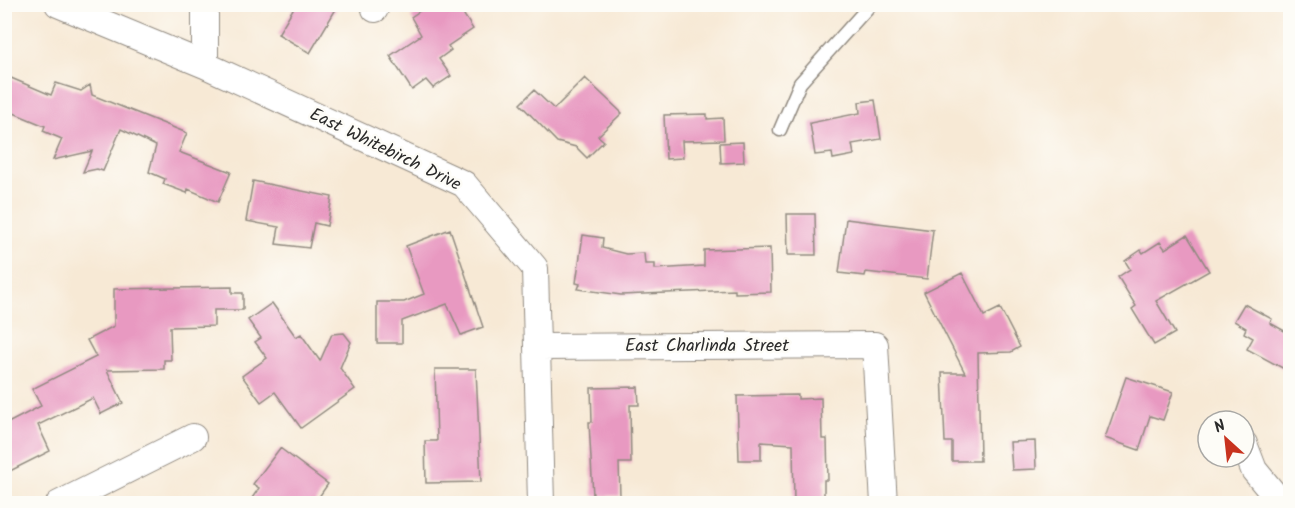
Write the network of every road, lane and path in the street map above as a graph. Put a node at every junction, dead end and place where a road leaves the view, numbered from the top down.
1 (58, 4) edge
2 (204, 4) edge
3 (871, 4) edge
4 (205, 65) junction
5 (780, 130) dead end
6 (538, 347) junction
7 (193, 437) dead end
8 (1254, 469) edge
9 (59, 504) edge
10 (541, 504) edge
11 (884, 504) edge
12 (1282, 504) edge

1 - 4 street, East Whitebirch Drive
2 - 4 street
3 - 5 lane
4 - 6 street, East Whitebirch Drive
6 - 10 street, East Whitebirch Drive
6 - 11 street, East Charlinda Street
7 - 9 street
8 - 12 street

